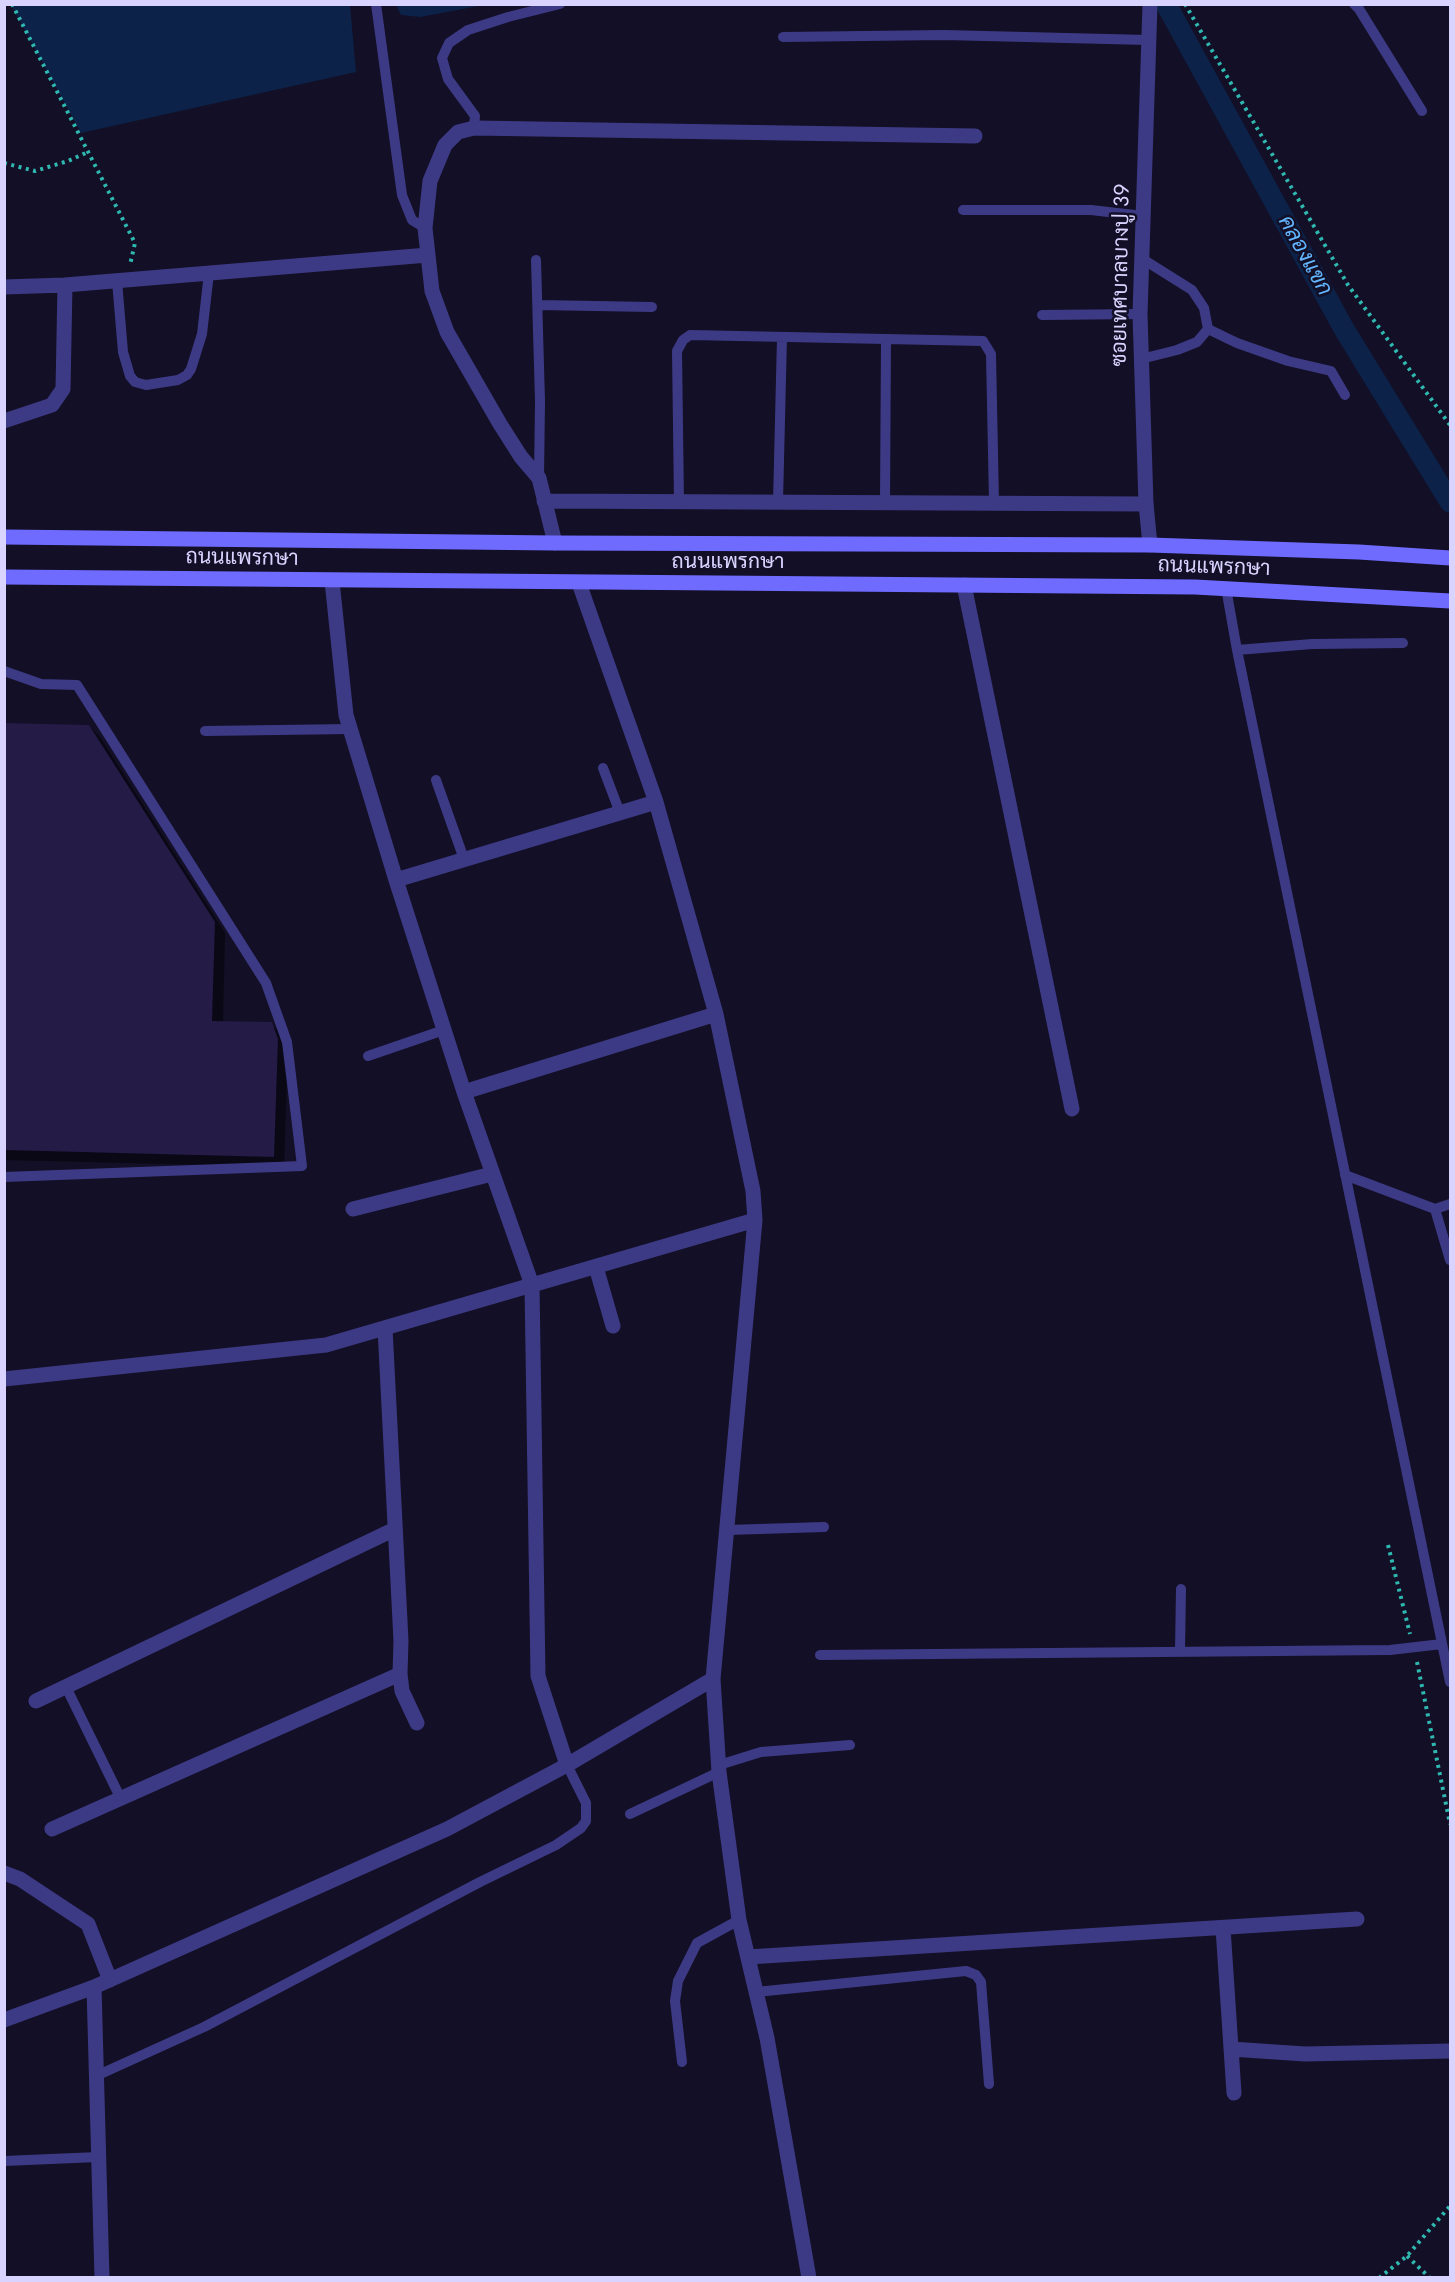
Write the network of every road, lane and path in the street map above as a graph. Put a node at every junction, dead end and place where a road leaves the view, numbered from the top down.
1 (12, 4) edge
2 (376, 4) edge
3 (560, 4) edge
4 (1150, 4) edge
5 (1185, 4) edge
6 (1354, 4) edge
7 (783, 37) dead end
8 (1148, 40) junction
9 (1422, 111) dead end
10 (474, 128) junction
11 (975, 136) dead end
12 (88, 152) junction
13 (4, 163) edge
14 (963, 210) dead end
15 (1143, 216) junction
16 (425, 228) junction
17 (428, 255) junction
18 (1141, 258) junction
19 (536, 260) dead end
20 (209, 273) junction
21 (122, 280) junction
22 (65, 285) junction
23 (4, 287) edge
24 (538, 305) junction
25 (652, 307) dead end
26 (1140, 314) junction
27 (1042, 315) dead end
28 (1208, 329) junction
29 (782, 337) junction
30 (886, 339) junction
31 (1141, 359) junction
32 (1345, 395) dead end
33 (4, 421) edge
34 (1450, 425) edge
35 (539, 478) junction
36 (544, 501) junction
37 (679, 502) junction
38 (778, 502) junction
39 (885, 502) junction
40 (994, 503) junction
41 (1146, 504) junction
42 (4, 537) edge
43 (555, 543) junction
44 (1150, 545) junction
45 (1444, 558) edge
46 (4, 578) edge
47 (332, 581) junction
48 (579, 583) junction
49 (964, 585) junction
50 (1227, 588) junction
51 (1450, 601) edge
52 (1403, 643) dead end
53 (1237, 650) junction
54 (4, 671) edge
55 (350, 729) junction
56 (205, 731) dead end
57 (603, 768) dead end
58 (436, 780) dead end
59 (656, 802) junction
60 (620, 813) junction
61 (464, 860) junction
62 (396, 880) junction
63 (716, 1014) junction
64 (444, 1030) junction
65 (368, 1056) dead end
66 (464, 1092) junction
67 (1072, 1109) dead end
68 (492, 1174) junction
69 (1345, 1175) junction
70 (4, 1177) edge
71 (1450, 1204) edge
72 (353, 1209) dead end
73 (1435, 1209) junction
74 (755, 1220) junction
75 (1450, 1260) edge
76 (596, 1267) junction
77 (532, 1285) junction
78 (613, 1326) dead end
79 (385, 1328) junction
80 (4, 1379) edge
81 (824, 1527) dead end
82 (395, 1529) junction
83 (727, 1530) junction
84 (1388, 1545) dead end
85 (1181, 1589) dead end
86 (1442, 1644) junction
87 (1414, 1648) junction
88 (1180, 1651) junction
89 (820, 1655) dead end
90 (400, 1674) junction
91 (712, 1679) junction
92 (1450, 1682) edge
93 (66, 1687) junction
94 (36, 1701) dead end
95 (417, 1723) dead end
96 (850, 1745) dead end
97 (567, 1765) junction
98 (719, 1768) junction
99 (120, 1797) junction
100 (630, 1814) dead end
101 (1450, 1824) edge
102 (52, 1828) dead end
103 (4, 1873) edge
104 (1358, 1919) dead end
105 (739, 1920) junction
106 (1223, 1928) junction
107 (748, 1957) junction
108 (110, 1980) junction
109 (94, 1987) junction
110 (756, 1992) junction
111 (4, 2020) edge
112 (1231, 2049) junction
113 (1450, 2051) edge
114 (682, 2062) dead end
115 (96, 2076) junction
116 (989, 2084) dead end
117 (1234, 2093) dead end
118 (98, 2157) junction
119 (4, 2161) edge
120 (1450, 2206) edge
121 (1407, 2256) junction
122 (102, 2277) edge
123 (809, 2277) edge
124 (1380, 2277) edge
125 (1430, 2277) edge

1 - 12 path
2 - 16 lane
3 - 10 lane
4 - 8 street, ซอยเทศบาลบางปู 39
5 - 34 path
6 - 9 lane
7 - 8 lane
8 - 15 street, ซอยเทศบาลบางปู 39
10 - 11 street
10 - 16 street
12 - 13 path
12 - 21 path
14 - 15 lane
15 - 18 street, ซอยเทศบาลบางปู 39
16 - 17 street
17 - 20 street
17 - 35 street
18 - 26 street, ซอยเทศบาลบางปู 39
18 - 28 lane
19 - 24 lane
20 - 21 street
20 - 21 lane
21 - 22 street
22 - 23 street
22 - 33 street
24 - 25 lane
24 - 35 lane
26 - 27 lane
26 - 31 street, ซอยเทศบาลบางปู 39
28 - 31 lane
28 - 32 lane
29 - 30 lane
29 - 37 lane
29 - 38 lane
30 - 39 lane
30 - 40 lane
31 - 41 street, ซอยเทศบาลบางปู 39
35 - 36 street
36 - 37 street
36 - 43 street
37 - 38 street
38 - 39 street
39 - 40 street
40 - 41 street
41 - 44 street, ซอยเทศบาลบางปู 39
42 - 43 main road, ถนนแพรกษา
43 - 44 main road, ถนนแพรกษา
44 - 45 main road, ถนนแพรกษา
46 - 47 main road, ถนนแพรกษา
47 - 48 main road, ถนนแพรกษา
47 - 55 street
48 - 49 main road, ถนนแพรกษา
48 - 59 street
49 - 50 main road, ถนนแพรกษา
49 - 67 street
50 - 51 main road, ถนนแพรกษา
50 - 53 lane
52 - 53 lane
53 - 69 lane
54 - 70 lane
55 - 56 lane
55 - 62 street
57 - 60 lane
58 - 61 lane
59 - 60 street
59 - 63 street
60 - 61 street
61 - 62 street
62 - 64 street
63 - 66 street
63 - 74 street
64 - 65 lane
64 - 66 street
66 - 68 street
68 - 72 street
68 - 77 street
69 - 73 lane
69 - 86 lane
71 - 73 lane
73 - 75 lane
74 - 76 street
74 - 83 street
76 - 77 street
76 - 78 street
77 - 79 street
77 - 97 street
79 - 80 street
79 - 82 street
81 - 83 lane
82 - 90 street
82 - 93 street
83 - 91 street
84 - 87 path
85 - 88 lane
86 - 87 lane
86 - 92 lane
87 - 88 lane
87 - 101 path
88 - 89 lane
90 - 95 street
90 - 99 street
91 - 97 street
91 - 98 street
93 - 94 street
93 - 99 lane
96 - 98 lane
97 - 108 street
97 - 115 lane
98 - 100 lane
98 - 105 street
99 - 102 street
103 - 108 street
104 - 106 street
105 - 107 street
105 - 114 lane
106 - 107 street
106 - 112 street
107 - 110 street
108 - 109 street
109 - 111 street
109 - 115 street
110 - 116 lane
110 - 123 street
112 - 113 street
112 - 117 street
115 - 118 street
118 - 119 lane
118 - 122 street
120 - 121 path
121 - 124 path
121 - 125 path

